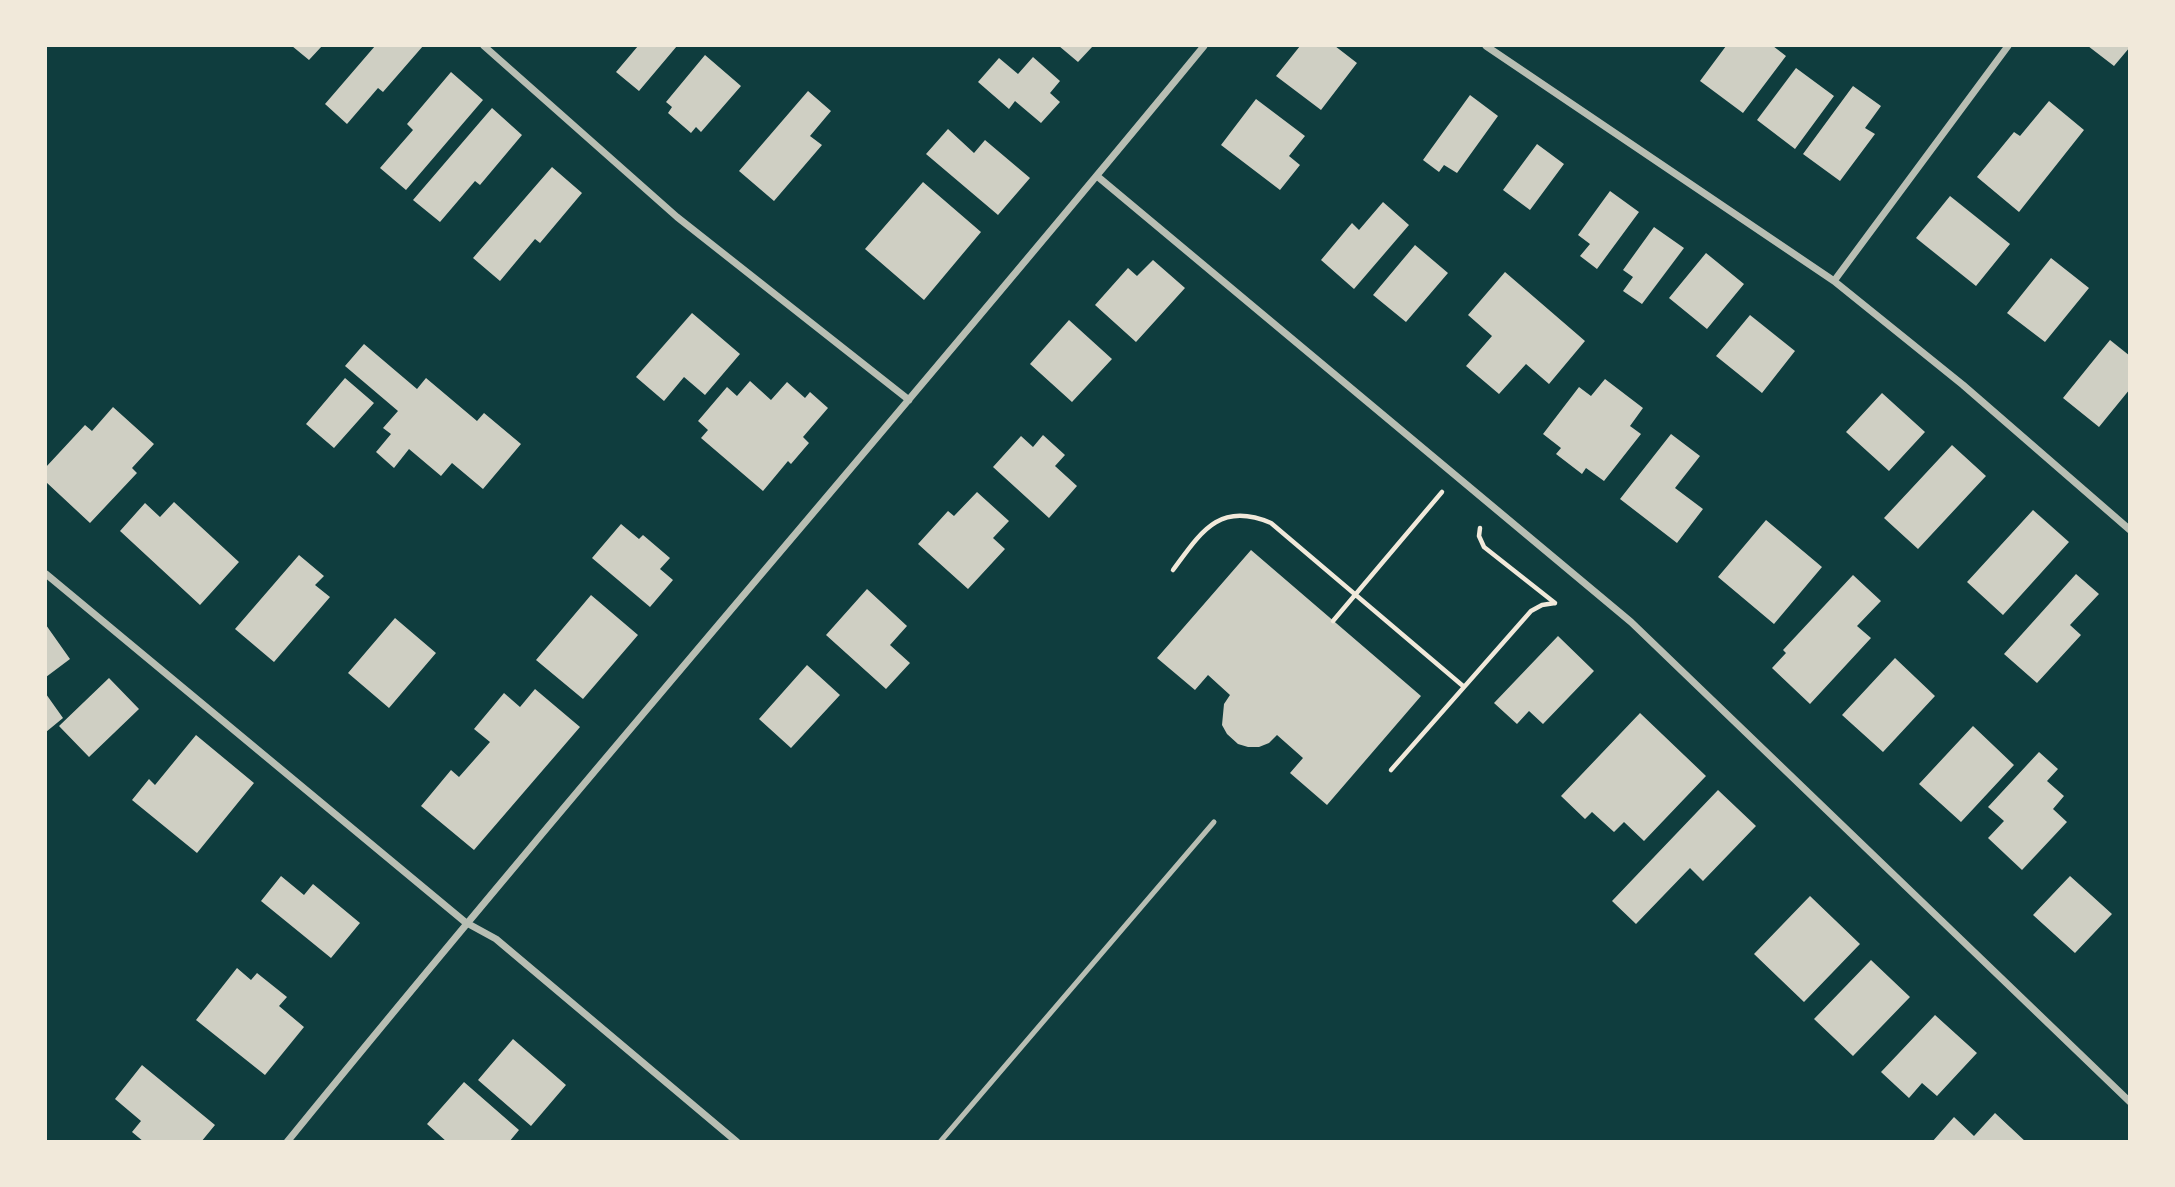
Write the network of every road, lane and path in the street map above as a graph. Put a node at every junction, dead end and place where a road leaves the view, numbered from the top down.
1 (484, 46) edge
2 (1204, 46) edge
3 (1486, 46) edge
4 (2008, 46) edge
5 (1097, 176) junction
6 (1833, 281) junction
7 (909, 400) junction
8 (1438, 497) dead end
9 (1494, 507) junction
10 (2130, 530) edge
11 (1173, 570) dead end
12 (46, 574) edge
13 (1355, 594) junction
14 (1333, 621) dead end
15 (1463, 686) junction
16 (1391, 770) dead end
17 (1214, 822) dead end
18 (465, 922) junction
19 (2130, 1102) edge
20 (286, 1142) edge
21 (737, 1142) edge
22 (940, 1142) edge

1 - 7 street
2 - 5 street
3 - 6 street
4 - 6 street
5 - 7 street
5 - 9 street
6 - 10 street
7 - 18 street
8 - 13 path
9 - 15 path
9 - 19 street
11 - 13 path
12 - 18 street
13 - 14 path
13 - 15 path
15 - 16 path
17 - 22 lane
18 - 20 street
18 - 21 street

